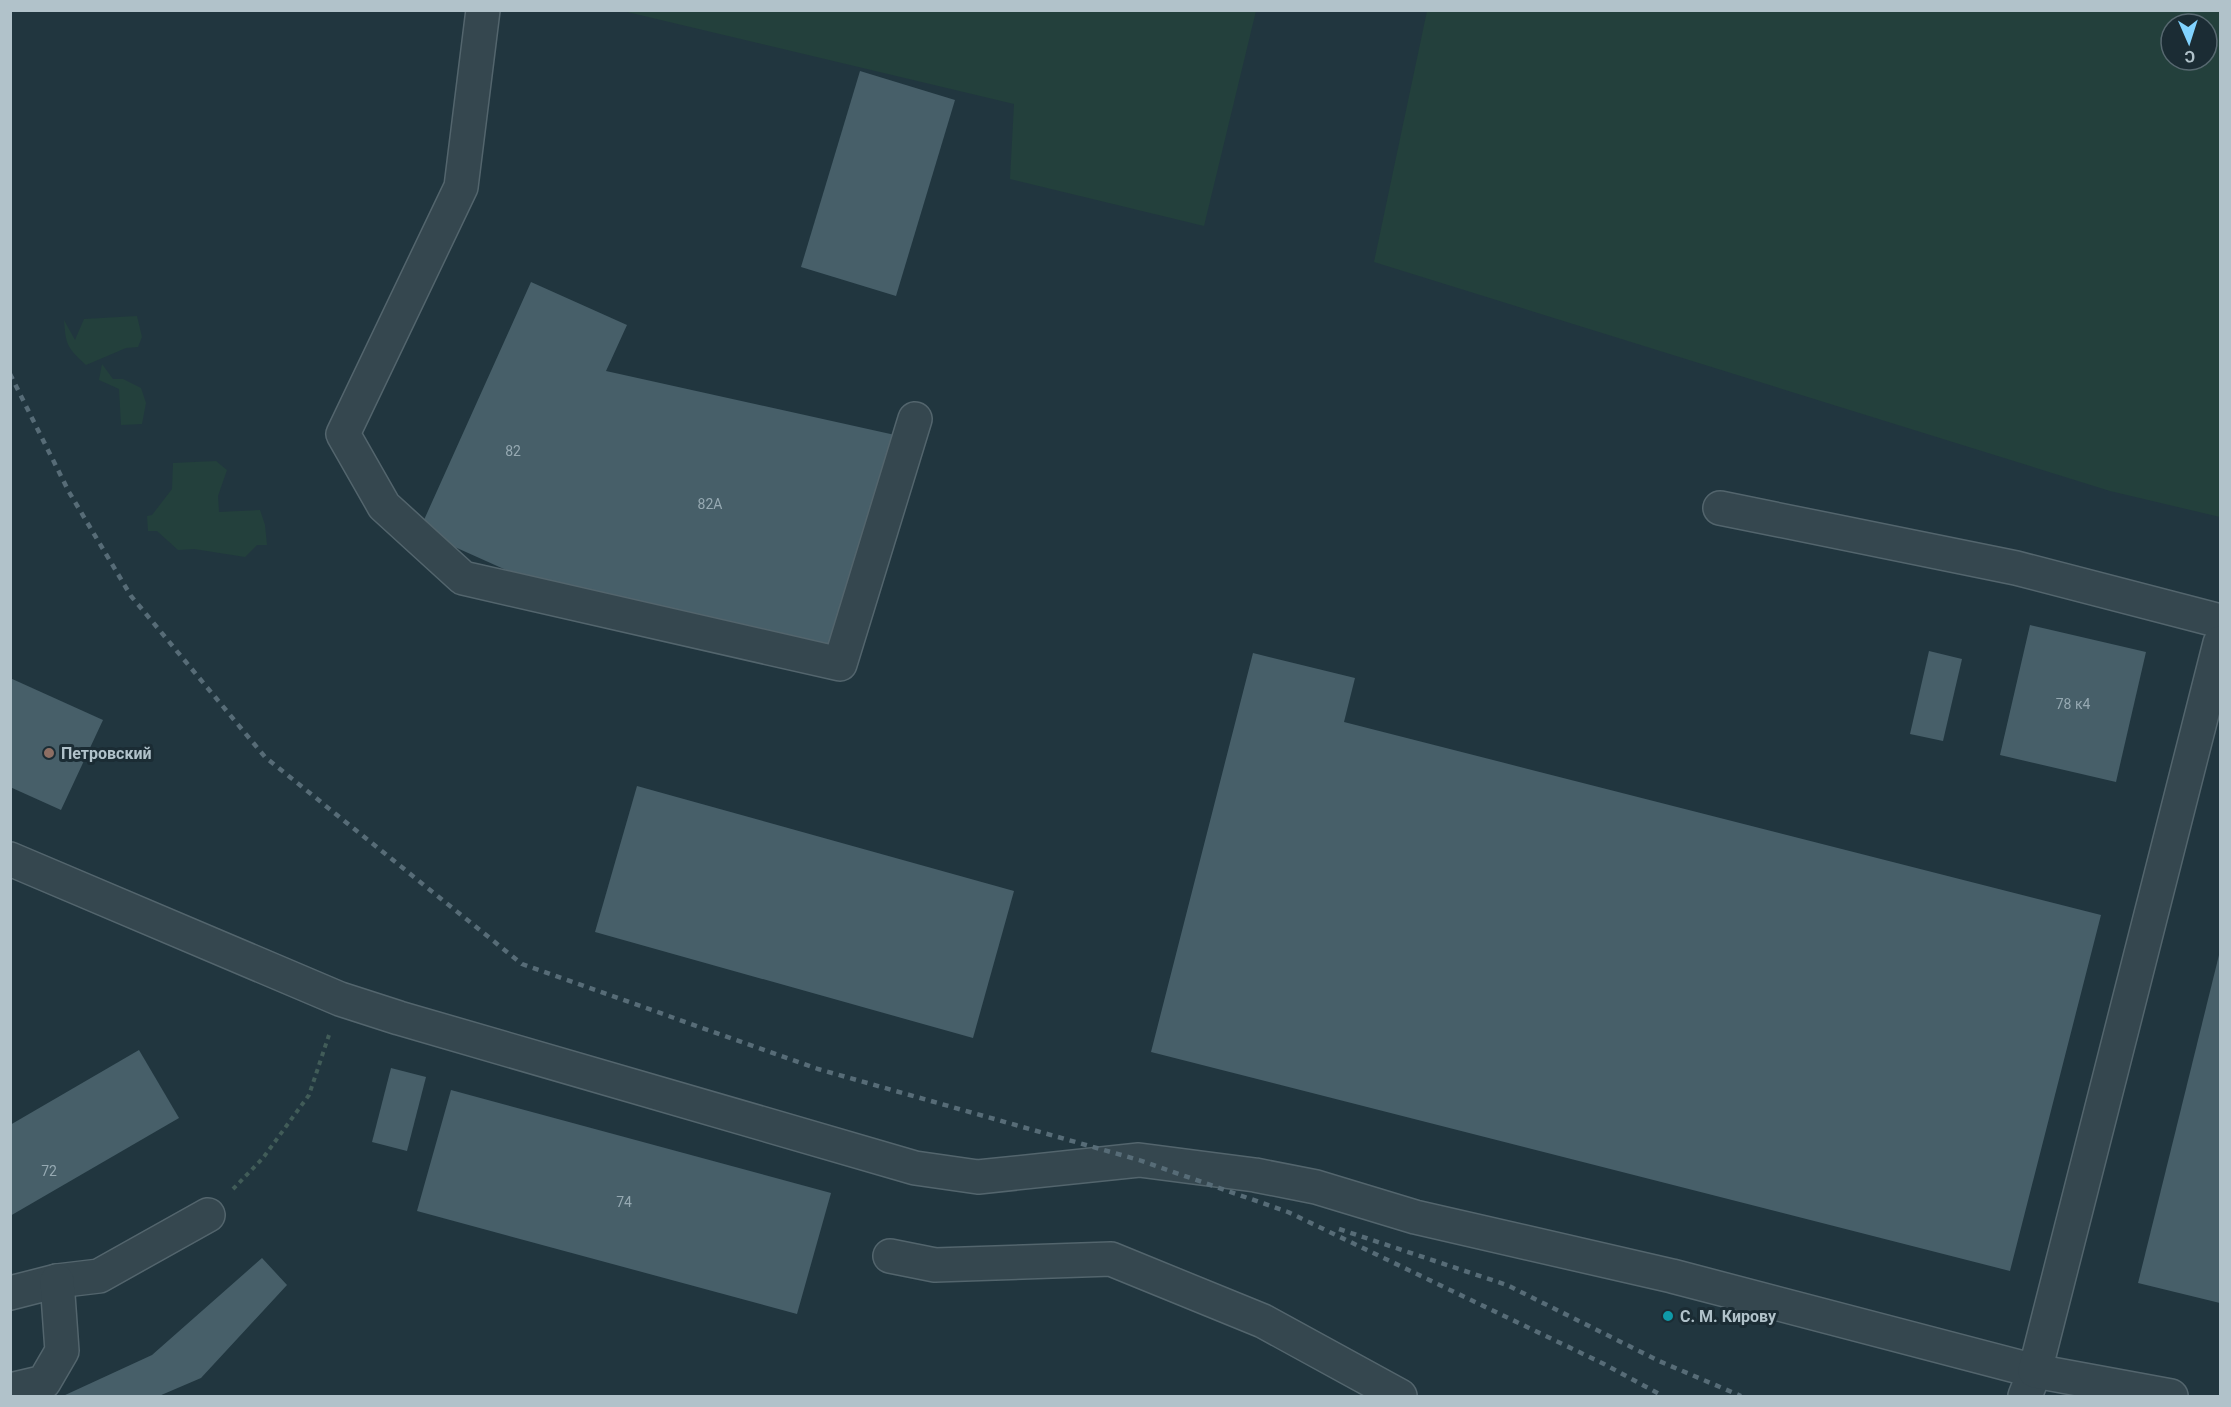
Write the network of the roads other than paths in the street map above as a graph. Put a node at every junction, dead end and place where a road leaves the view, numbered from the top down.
1 (483, 10) edge
2 (915, 419) dead end
3 (1720, 508) dead end
4 (2220, 621) edge
5 (2220, 643) edge
6 (10, 859) edge
7 (208, 1215) dead end
8 (890, 1256) dead end
9 (57, 1281) junction
10 (10, 1293) edge
11 (2030, 1384) edge
12 (10, 1390) edge
13 (1400, 1396) edge
14 (2171, 1396) edge

1 - 2 street
3 - 4 street
5 - 11 street
6 - 11 street
7 - 9 street
8 - 13 street
9 - 10 street
9 - 12 street
11 - 14 street

